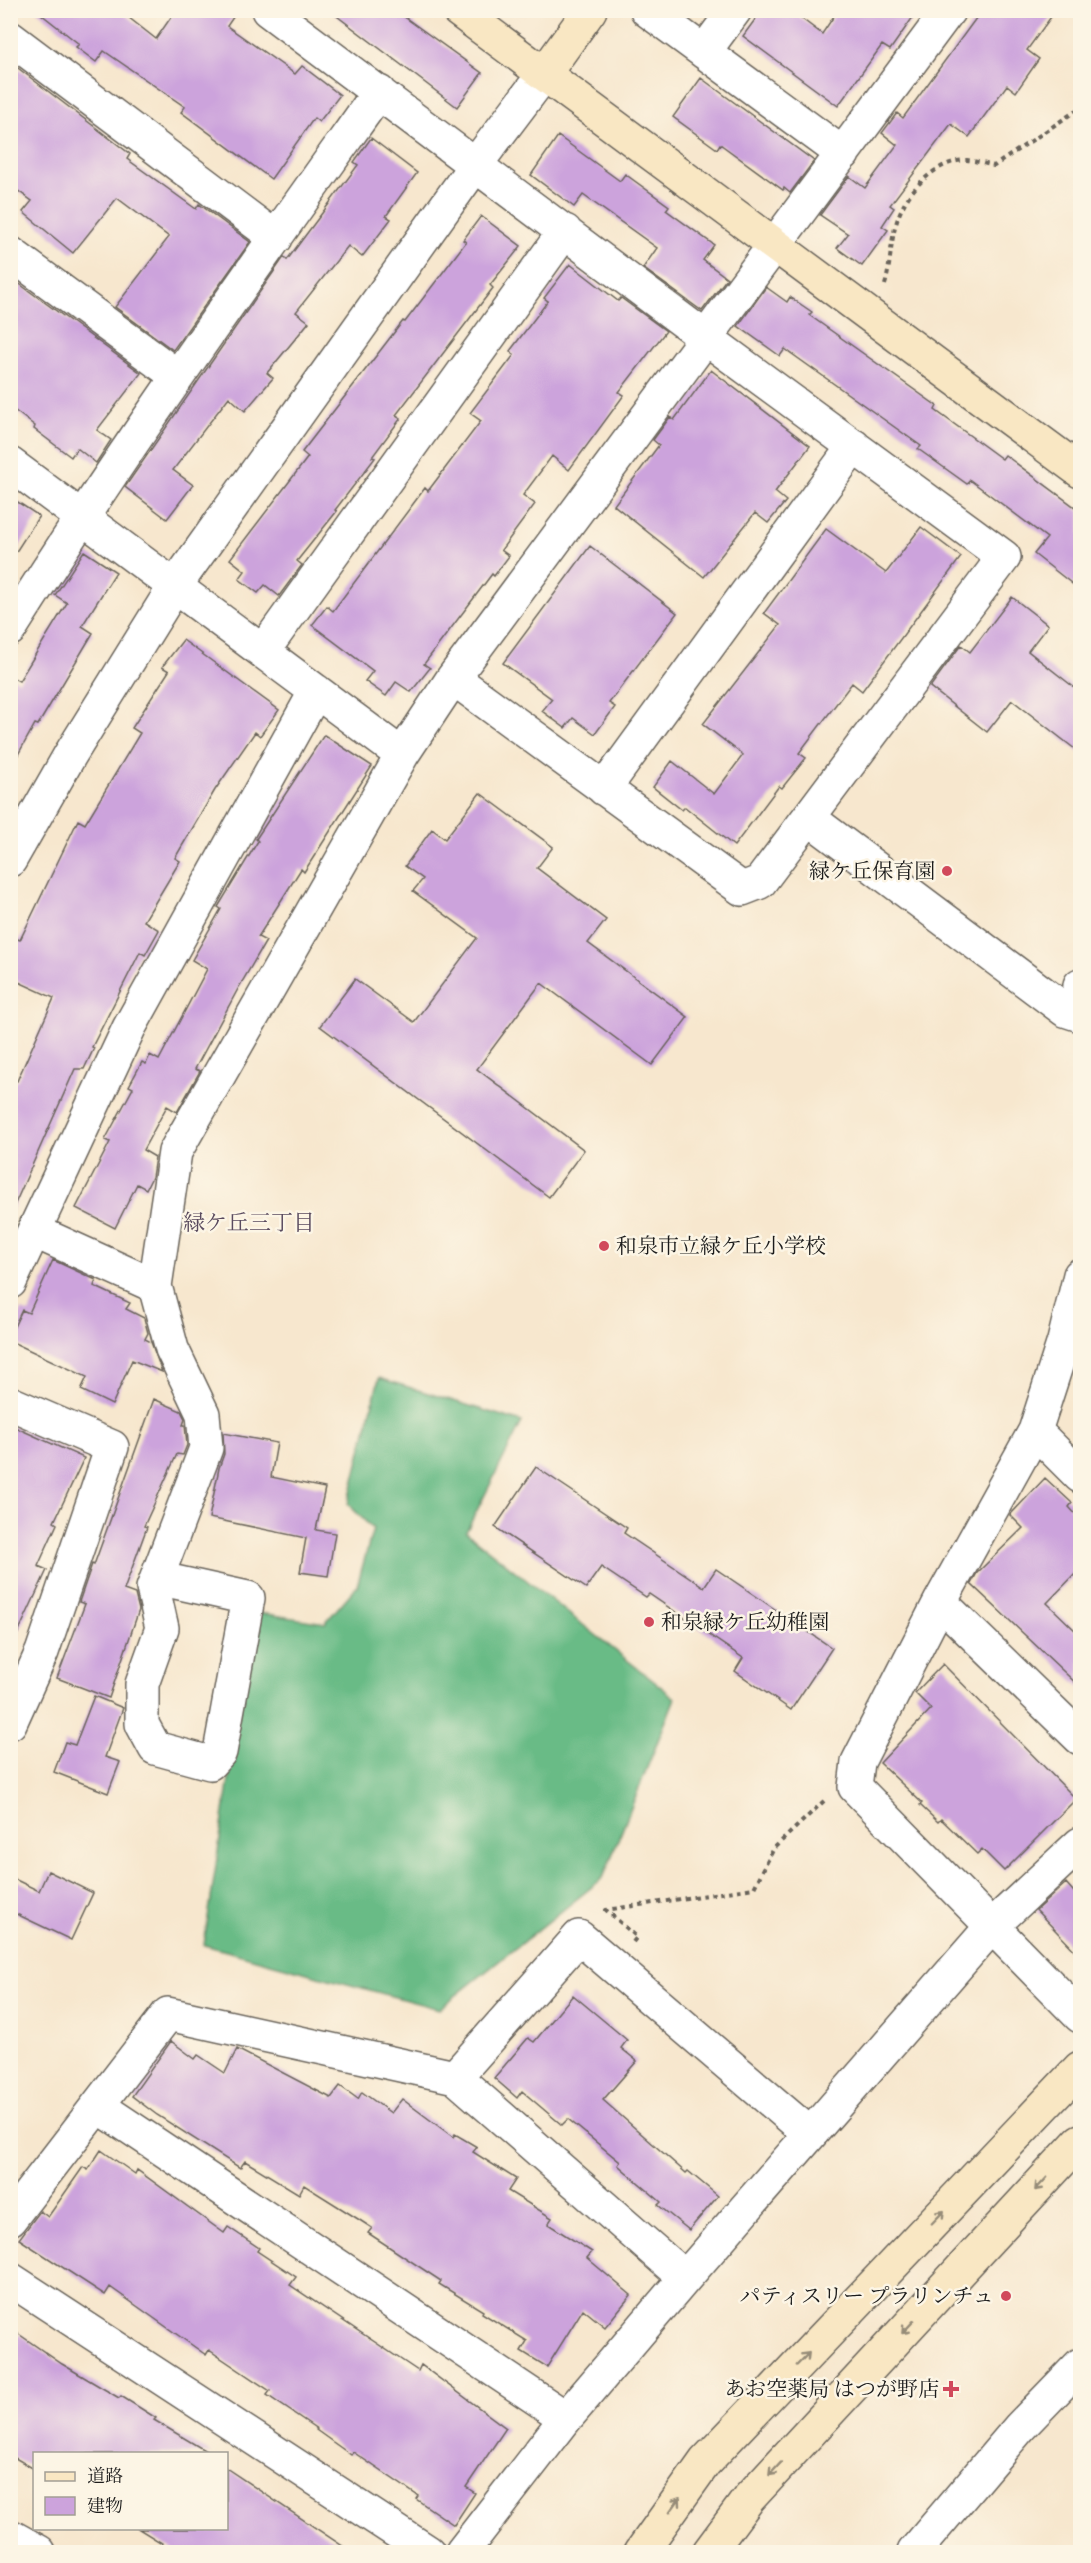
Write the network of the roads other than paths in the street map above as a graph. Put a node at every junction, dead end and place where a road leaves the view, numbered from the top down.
1 (268, 10) edge
2 (458, 10) edge
3 (590, 10) edge
4 (647, 10) edge
5 (735, 10) edge
6 (949, 10) edge
7 (10, 38) edge
8 (704, 51) junction
9 (544, 74) junction
10 (380, 92) junction
11 (843, 154) junction
12 (476, 164) junction
13 (565, 231) junction
14 (276, 238) junction
15 (774, 245) junction
16 (10, 253) edge
17 (706, 338) junction
18 (177, 376) junction
19 (854, 446) junction
20 (10, 464) edge
21 (1080, 471) edge
22 (81, 516) junction
23 (175, 586) junction
24 (10, 629) edge
25 (263, 651) junction
26 (453, 678) junction
27 (316, 691) junction
28 (402, 755) junction
29 (604, 789) junction
30 (810, 819) junction
31 (13, 850) edge
32 (1080, 1005) edge
33 (34, 1231) junction
34 (1080, 1275) edge
35 (10, 1282) edge
36 (154, 1286) junction
37 (10, 1403) edge
38 (1035, 1431) junction
39 (1080, 1476) edge
40 (157, 1578) junction
41 (940, 1602) junction
42 (10, 1723) edge
43 (1080, 1738) edge
44 (1080, 1844) edge
45 (993, 1925) junction
46 (1080, 2016) edge
47 (1080, 2068) edge
48 (455, 2077) junction
49 (98, 2106) junction
50 (810, 2134) junction
51 (1080, 2141) edge
52 (10, 2219) edge
53 (685, 2278) junction
54 (10, 2279) edge
55 (1080, 2365) edge
56 (566, 2418) junction
57 (10, 2536) edge
58 (39, 2553) edge
59 (428, 2553) edge
60 (462, 2553) edge
61 (641, 2553) edge
62 (709, 2553) edge
63 (914, 2553) edge

1 - 10 street
2 - 9 street
3 - 9 street
4 - 8 street
5 - 8 street
6 - 11 street
7 - 14 street
8 - 11 street
9 - 12 street
9 - 15 street
10 - 12 street
10 - 14 street
11 - 15 street
12 - 13 street
12 - 23 street
13 - 17 street
13 - 25 street
14 - 18 street
15 - 17 street
15 - 21 street
16 - 18 street
17 - 19 street
17 - 26 street
18 - 22 street
19 - 29 street
19 - 30 street
20 - 22 street
22 - 23 street
22 - 24 street
23 - 25 street
23 - 31 street
25 - 27 street
26 - 28 street
26 - 29 street
27 - 28 street
27 - 33 street
28 - 36 street
29 - 30 street
30 - 32 street
33 - 35 street
33 - 36 street
34 - 38 street
36 - 40 street
37 - 42 street
38 - 39 street
38 - 41 street
40 - 40 street
41 - 43 street
41 - 45 street
44 - 45 street
45 - 46 street
45 - 50 street
61 -> 47 street
48 - 49 street
48 - 50 street
48 - 53 street
49 - 52 street
49 - 56 street
50 - 53 street
51 -> 62 street
53 - 56 street
54 - 59 street
55 - 63 street
56 - 60 street
57 - 58 street

